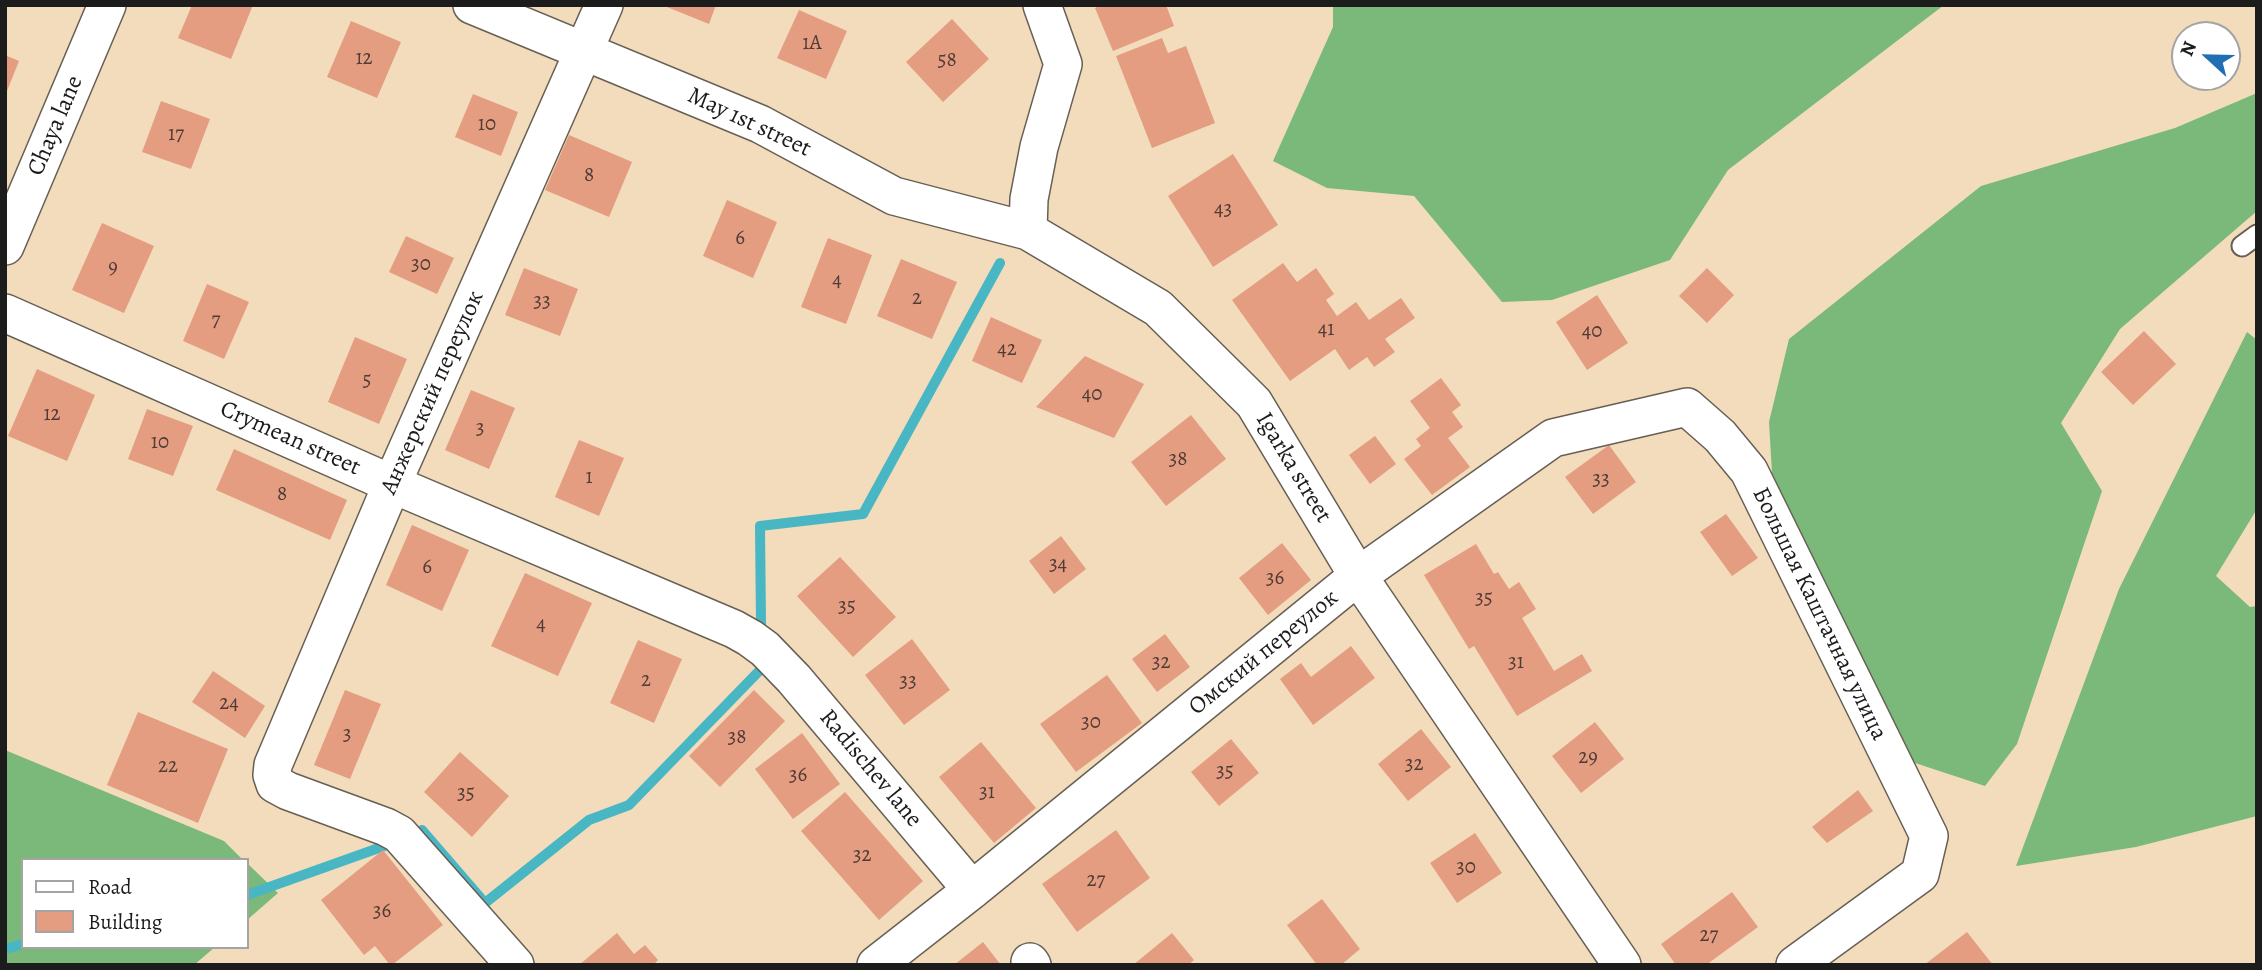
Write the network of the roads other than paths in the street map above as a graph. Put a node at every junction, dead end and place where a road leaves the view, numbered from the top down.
1 (107, 5) edge
2 (472, 5) edge
3 (604, 5) edge
4 (1042, 5) edge
5 (584, 52) junction
6 (1028, 231) junction
7 (5, 246) edge
8 (5, 313) edge
9 (1687, 407) joint
10 (393, 484) junction
11 (1358, 576) junction
12 (765, 649) joint
13 (972, 890) junction
14 (515, 965) edge
15 (876, 965) edge
16 (1622, 965) edge
17 (1795, 965) edge

1 - 7 street, Chaya lane
2 - 5 street, May 1st street
3 - 5 street, Анжерский переулок
4 - 6 street
5 - 6 street, May 1st street
5 - 10 street, Анжерский переулок
6 - 11 street, Igarka street
8 - 10 street, Crymean street
9 - 11 street, Омский переулок
9 - 17 street, Большая Каштачная улица
10 - 12 street, Crymean street
10 - 14 street, Анжерский переулок
11 - 13 street, Омский переулок
11 - 16 street, Igarka street
12 - 13 street, Radischev lane
13 - 15 street, Омский переулок

